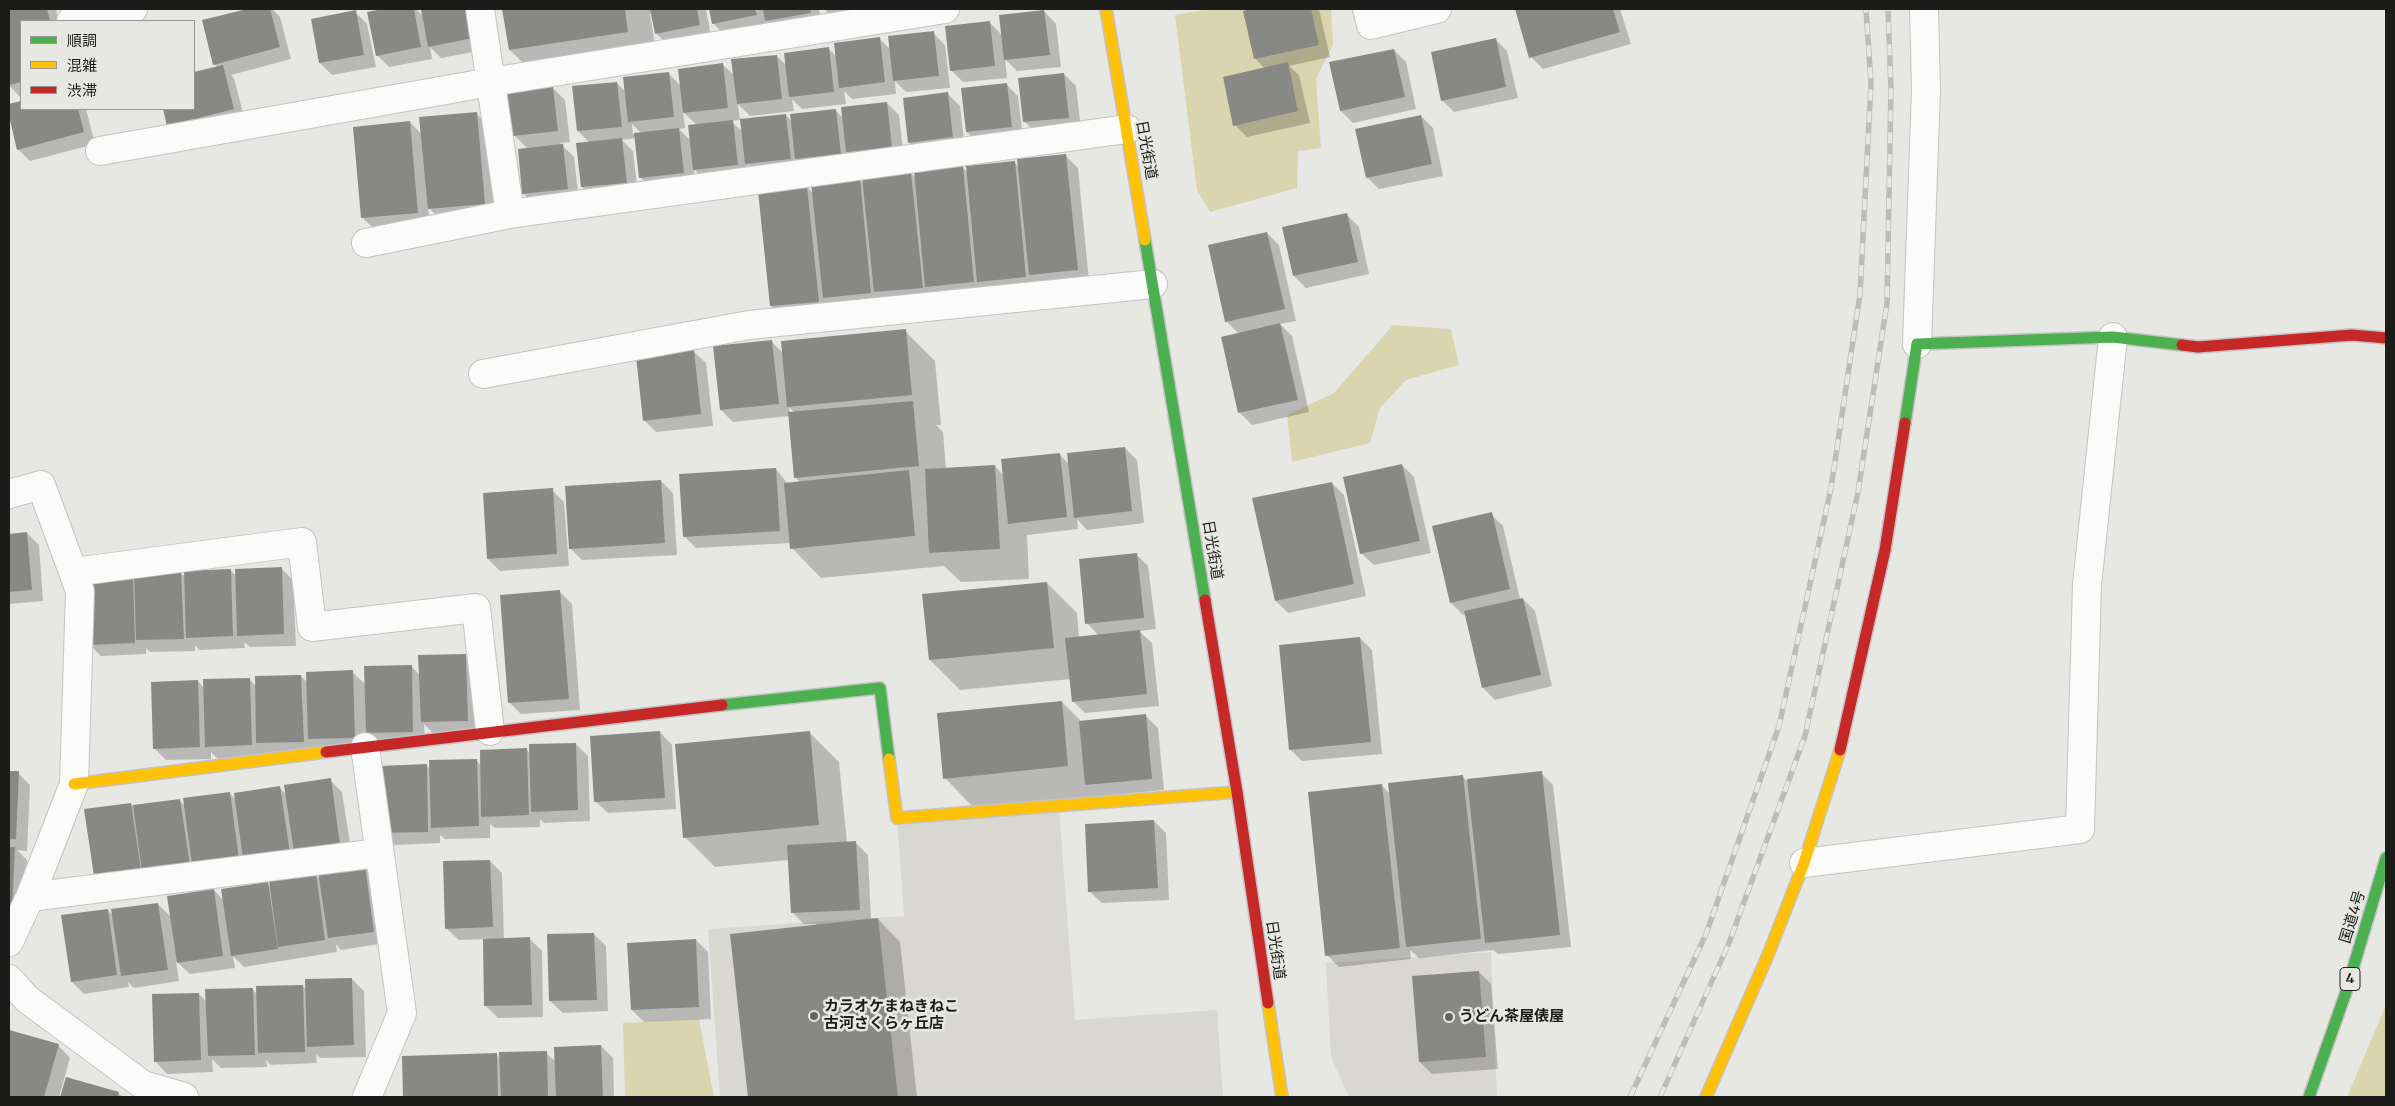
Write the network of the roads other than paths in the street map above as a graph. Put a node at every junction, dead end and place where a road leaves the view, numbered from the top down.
1 (133, 9) edge
2 (480, 9) edge
3 (945, 9) edge
4 (1106, 9) edge
5 (1367, 9) edge
6 (1437, 9) edge
7 (1924, 9) edge
8 (75, 20) edge
9 (491, 82) junction
10 (1127, 129) junction
11 (100, 151) dead end
12 (510, 214) junction
13 (366, 243) dead end
14 (1154, 284) junction
15 (2113, 336) junction
16 (2386, 338) edge
17 (1917, 344) junction
18 (483, 374) dead end
19 (9, 494) edge
20 (74, 572) junction
21 (490, 731) junction
22 (365, 747) junction
23 (74, 784) junction
24 (1237, 792) junction
25 (378, 853) junction
26 (2386, 858) edge
27 (1804, 863) junction
28 (30, 898) junction
29 (9, 942) edge
30 (9, 979) edge
31 (184, 1097) edge
32 (367, 1097) edge
33 (1282, 1097) edge
34 (1706, 1097) edge
35 (2309, 1097) edge

1 - 8 street
2 - 9 street
3 - 9 street
4 - 10 main road, 日光街道
5 - 6 street
7 - 17 street
9 - 11 street
9 - 12 street
10 - 12 street
10 - 14 main road, 日光街道
12 - 13 street
14 - 18 street
14 - 24 main road, 日光街道
15 - 16 main road
15 - 17 main road
15 - 27 street
17 - 27 main road
19 - 20 street
20 - 21 street
20 - 23 street
21 - 22 main road
21 - 24 main road
22 - 23 main road
22 - 25 street
23 - 28 street
24 - 33 main road, 日光街道
25 - 28 street
25 - 32 street
26 - 35 main road, 国道4号 / 4
27 - 34 main road
28 - 29 street
30 - 31 street

